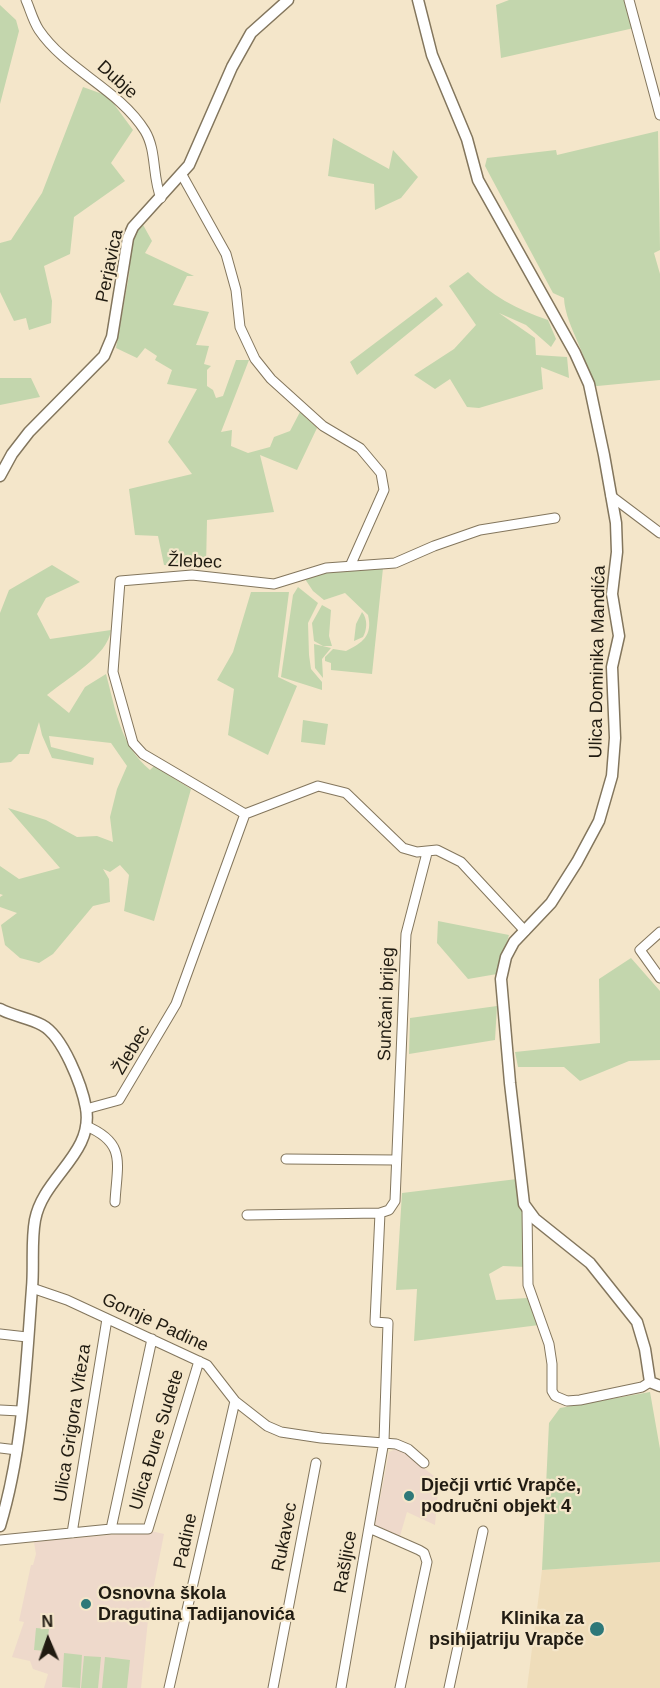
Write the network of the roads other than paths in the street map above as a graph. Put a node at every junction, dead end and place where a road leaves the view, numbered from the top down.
1 (26, 0) edge
2 (288, 0) edge
3 (418, 0) edge
4 (629, 0) edge
5 (660, 115) edge
6 (182, 175) junction
7 (161, 198) junction
8 (0, 476) edge
9 (611, 496) junction
10 (555, 518) dead end
11 (660, 533) edge
12 (351, 564) junction
13 (245, 814) junction
14 (427, 853) junction
15 (525, 931) junction
16 (660, 932) edge
17 (660, 978) edge
18 (0, 1009) edge
19 (86, 1109) junction
20 (86, 1126) junction
21 (286, 1159) dead end
22 (395, 1160) junction
23 (114, 1202) dead end
24 (527, 1210) junction
25 (380, 1213) junction
26 (247, 1215) dead end
27 (32, 1288) junction
28 (107, 1319) junction
29 (0, 1334) edge
30 (27, 1336) junction
31 (153, 1339) junction
32 (199, 1361) junction
33 (655, 1384) edge
34 (235, 1401) junction
35 (0, 1410) edge
36 (20, 1411) junction
37 (384, 1441) junction
38 (0, 1448) edge
39 (17, 1450) junction
40 (316, 1463) dead end
41 (424, 1463) dead end
42 (3, 1505) edge
43 (0, 1526) edge
44 (369, 1528) junction
45 (111, 1529) junction
46 (483, 1531) dead end
47 (72, 1533) junction
48 (0, 1540) edge
49 (170, 1688) edge
50 (273, 1688) edge
51 (341, 1688) edge
52 (400, 1688) edge
53 (449, 1688) edge

1 - 7 street, Dubje
2 - 6 street, Perjavica
3 - 9 street, Ulica Dominika Mandića
4 - 5 street
6 - 7 street, Perjavica
6 - 12 street
7 - 8 street, Perjavica
9 - 11 street
9 - 15 street, Ulica Dominika Mandića
10 - 12 street, Žlebec
12 - 13 street, Žlebec
13 - 14 street
13 - 19 street, Žlebec
14 - 15 street
14 - 22 street, Sunčani brijeg
15 - 24 street, Ulica Dominika Mandića
16 - 17 street
18 - 19 street
19 - 20 street
20 - 23 street
20 - 27 street
21 - 22 street
22 - 25 street, Sunčani brijeg
24 - 33 street
24 - 33 street
25 - 26 street
25 - 37 street
27 - 28 street, Gornje Padine
27 - 30 street
28 - 31 street, Gornje Padine
28 - 47 street, Ulica Grigora Viteza
29 - 30 street
30 - 36 street
31 - 32 street, Gornje Padine
31 - 45 street
32 - 34 street, Gornje Padine
32 - 45 street, Ulica Đure Sudete
34 - 37 street, Gornje Padine
34 - 49 street, Padine
35 - 36 street
36 - 39 street
37 - 41 street, Gornje Padine
37 - 44 street, Rašljice
38 - 39 street
39 - 42 street
40 - 50 street, Rukavec
42 - 43 street
44 - 51 street, Rašljice
44 - 52 street
45 - 47 street
46 - 53 street
47 - 48 street

